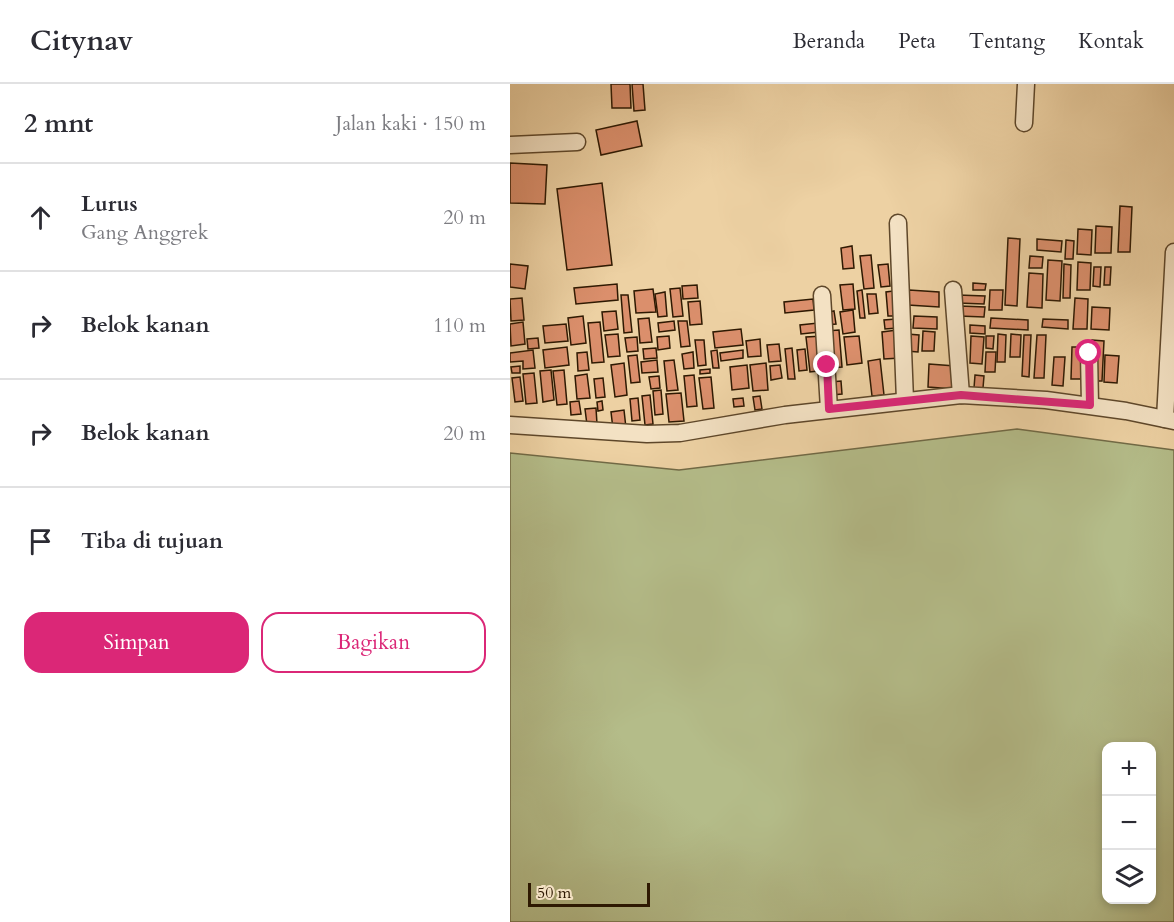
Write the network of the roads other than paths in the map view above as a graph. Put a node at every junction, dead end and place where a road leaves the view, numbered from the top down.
1 (1026, 84) edge
2 (1024, 123) dead end
3 (578, 142) dead end
4 (510, 145) edge
5 (898, 223) dead end
6 (1174, 252) edge
7 (953, 290) dead end
8 (822, 295) dead end
9 (1089, 353) dead end
10 (961, 395) junction
11 (905, 400) junction
12 (1090, 405) junction
13 (829, 409) junction
14 (1170, 420) edge
15 (510, 425) edge

1 - 2 street
3 - 4 street
5 - 11 street
6 - 14 street
7 - 10 street
8 - 13 street
9 - 12 street
10 - 11 street
10 - 12 street
11 - 13 street
12 - 14 street
13 - 15 street

